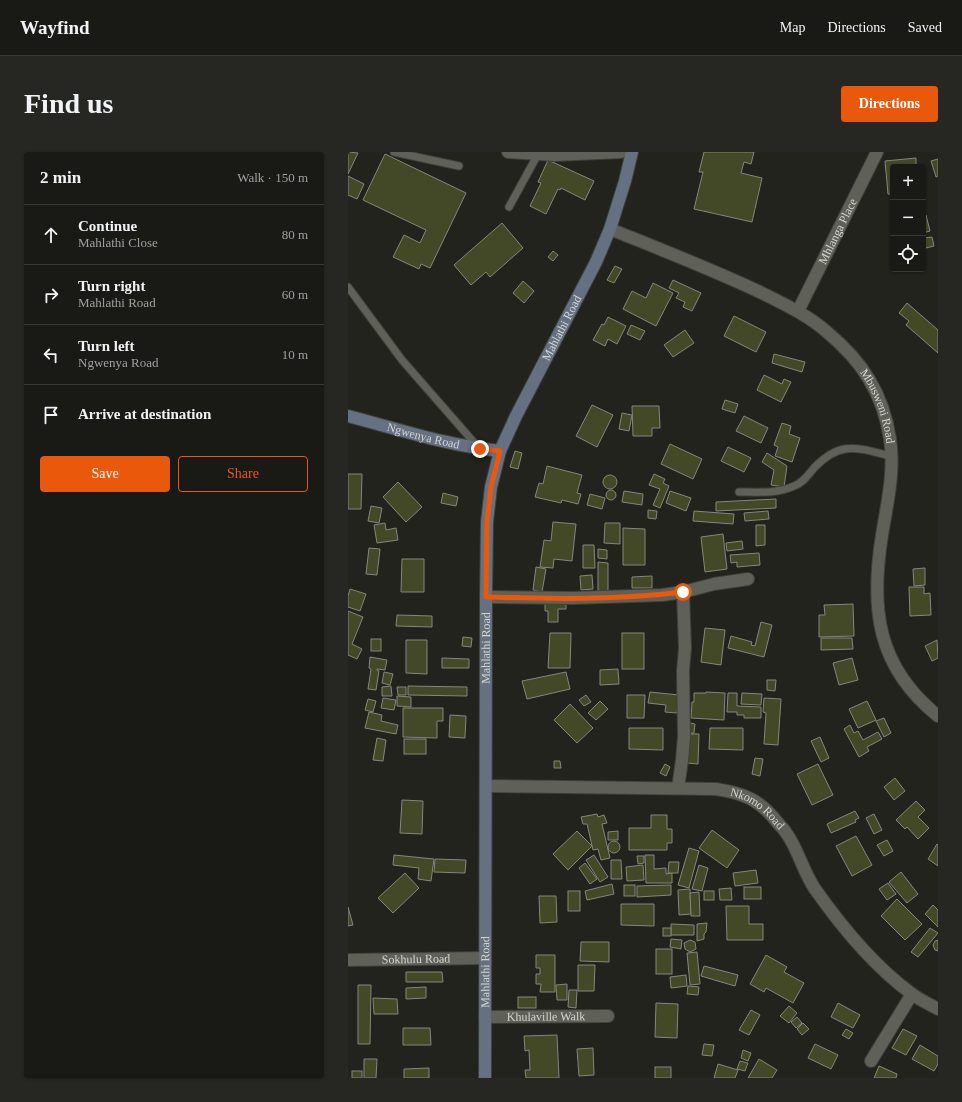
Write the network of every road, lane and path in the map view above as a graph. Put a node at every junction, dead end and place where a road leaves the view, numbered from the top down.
1 (394, 152) edge
2 (515, 152) edge
3 (621, 152) edge
4 (632, 152) edge
5 (877, 152) edge
6 (538, 154) junction
7 (459, 166) dead end
8 (509, 207) dead end
9 (610, 229) junction
10 (348, 287) edge
11 (798, 311) junction
12 (348, 416) edge
13 (480, 449) junction
14 (500, 451) junction
15 (891, 456) junction
16 (739, 492) dead end
17 (748, 579) dead end
18 (683, 592) junction
19 (486, 597) junction
20 (938, 716) edge
21 (487, 786) junction
22 (678, 788) junction
23 (485, 958) junction
24 (348, 960) edge
25 (912, 994) junction
26 (938, 1009) edge
27 (608, 1016) dead end
28 (485, 1017) junction
29 (871, 1060) dead end
30 (485, 1078) edge

1 - 7 lane
2 - 6 street
3 - 6 street
4 - 9 street, Mahlathi Road
5 - 11 street, Mhlanga Place
6 - 8 lane
9 - 11 street, Mbusweni Road
9 - 14 street, Mahlathi Road
10 - 13 lane
11 - 15 street, Mbusweni Road
12 - 13 street, Ngwenya Road
13 - 14 street, Ngwenya Road
14 - 19 street, Mahlathi Road
15 - 16 lane
15 - 20 street, Mbusweni Road
17 - 18 street
18 - 19 street
18 - 22 street
19 - 21 street, Mahlathi Road
21 - 22 street, Nkomo Road
21 - 23 street, Mahlathi Road
22 - 25 street, Nkomo Road
23 - 24 street, Sokhulu Road
23 - 28 street, Mahlathi Road
25 - 26 street, Nkomo Road
25 - 29 street
27 - 28 street, Khulaville Walk
28 - 30 street, Mahlathi Road

